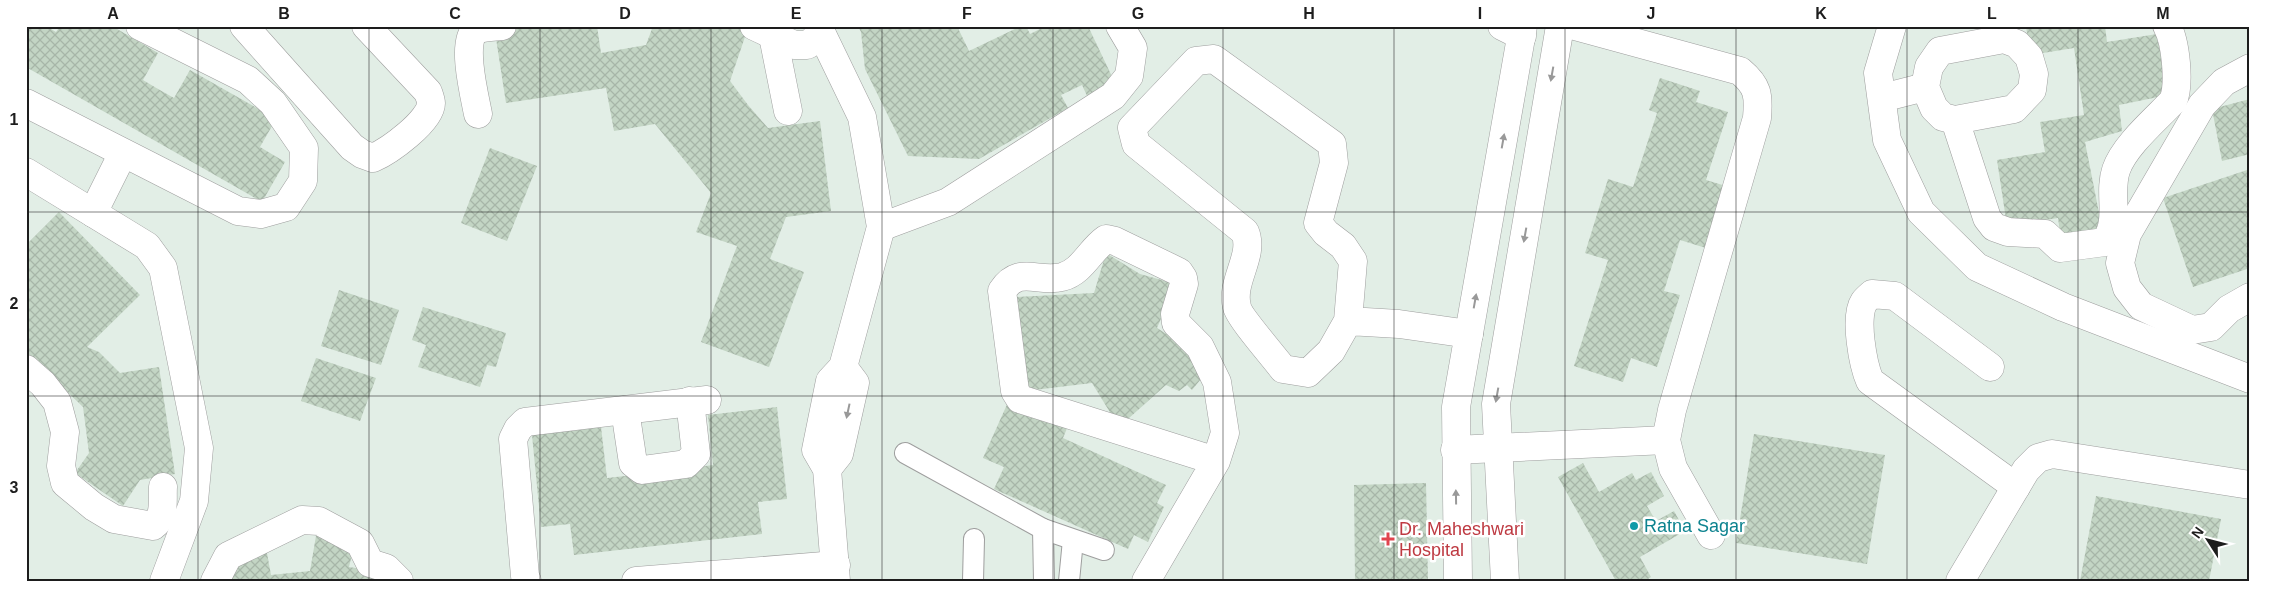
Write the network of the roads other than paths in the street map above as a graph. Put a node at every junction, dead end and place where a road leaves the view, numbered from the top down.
1 (140, 26) edge
2 (244, 26) edge
3 (366, 26) edge
4 (502, 26) edge
5 (1120, 26) edge
6 (1560, 26) edge
7 (1575, 26) edge
8 (1892, 26) edge
9 (2167, 26) edge
10 (1515, 30) edge
11 (763, 31) edge
12 (820, 31) edge
13 (2250, 68) edge
14 (1925, 88) junction
15 (1882, 98) junction
16 (27, 105) edge
17 (788, 111) dead end
18 (478, 114) dead end
19 (1955, 120) junction
20 (123, 153) junction
21 (26, 172) edge
22 (93, 212) junction
23 (881, 227) junction
24 (2250, 297) edge
25 (1348, 321) junction
26 (1469, 334) junction
27 (1990, 366) dead end
28 (26, 369) edge
29 (2250, 379) edge
30 (625, 410) junction
31 (1666, 440) junction
32 (1498, 447) junction
33 (1455, 450) junction
34 (905, 454) dead end
35 (1216, 461) junction
36 (2250, 485) edge
37 (162, 487) dead end
38 (2016, 487) junction
39 (1043, 529) junction
40 (1711, 536) dead end
41 (974, 539) dead end
42 (1073, 540) junction
43 (1104, 550) dead end
44 (836, 573) edge
45 (164, 581) edge
46 (215, 581) edge
47 (399, 581) edge
48 (527, 581) edge
49 (636, 581) edge
50 (973, 581) edge
51 (1044, 581) edge
52 (1069, 581) edge
53 (1146, 581) edge
54 (1458, 581) edge
55 (1505, 581) edge
56 (1960, 581) edge

1 - 20 street
2 - 3 street
4 - 18 street
5 - 23 street
6 -> 32 street
7 - 31 street
8 - 15 street
9 - 19 street
26 -> 10 street
11 - 12 street
11 - 17 street
12 - 23 street
13 - 24 street
14 - 15 street
14 - 19 street
14 - 19 street
15 - 29 street
16 - 20 street
20 - 22 street
21 - 22 street
22 - 45 street
23 - 44 street
25 - 25 street
25 - 26 street
26 - 33 street
27 - 38 street
28 - 37 street
30 - 30 street
30 - 48 street
31 - 32 street
31 - 40 street
32 - 33 street
32 - 55 street
54 -> 33 street
34 - 39 lane
35 - 35 street
35 - 53 street
36 - 38 street
38 - 56 street
39 - 42 lane
39 - 51 lane
41 - 50 lane
42 - 43 lane
42 - 52 lane
44 - 49 street
46 - 47 street

